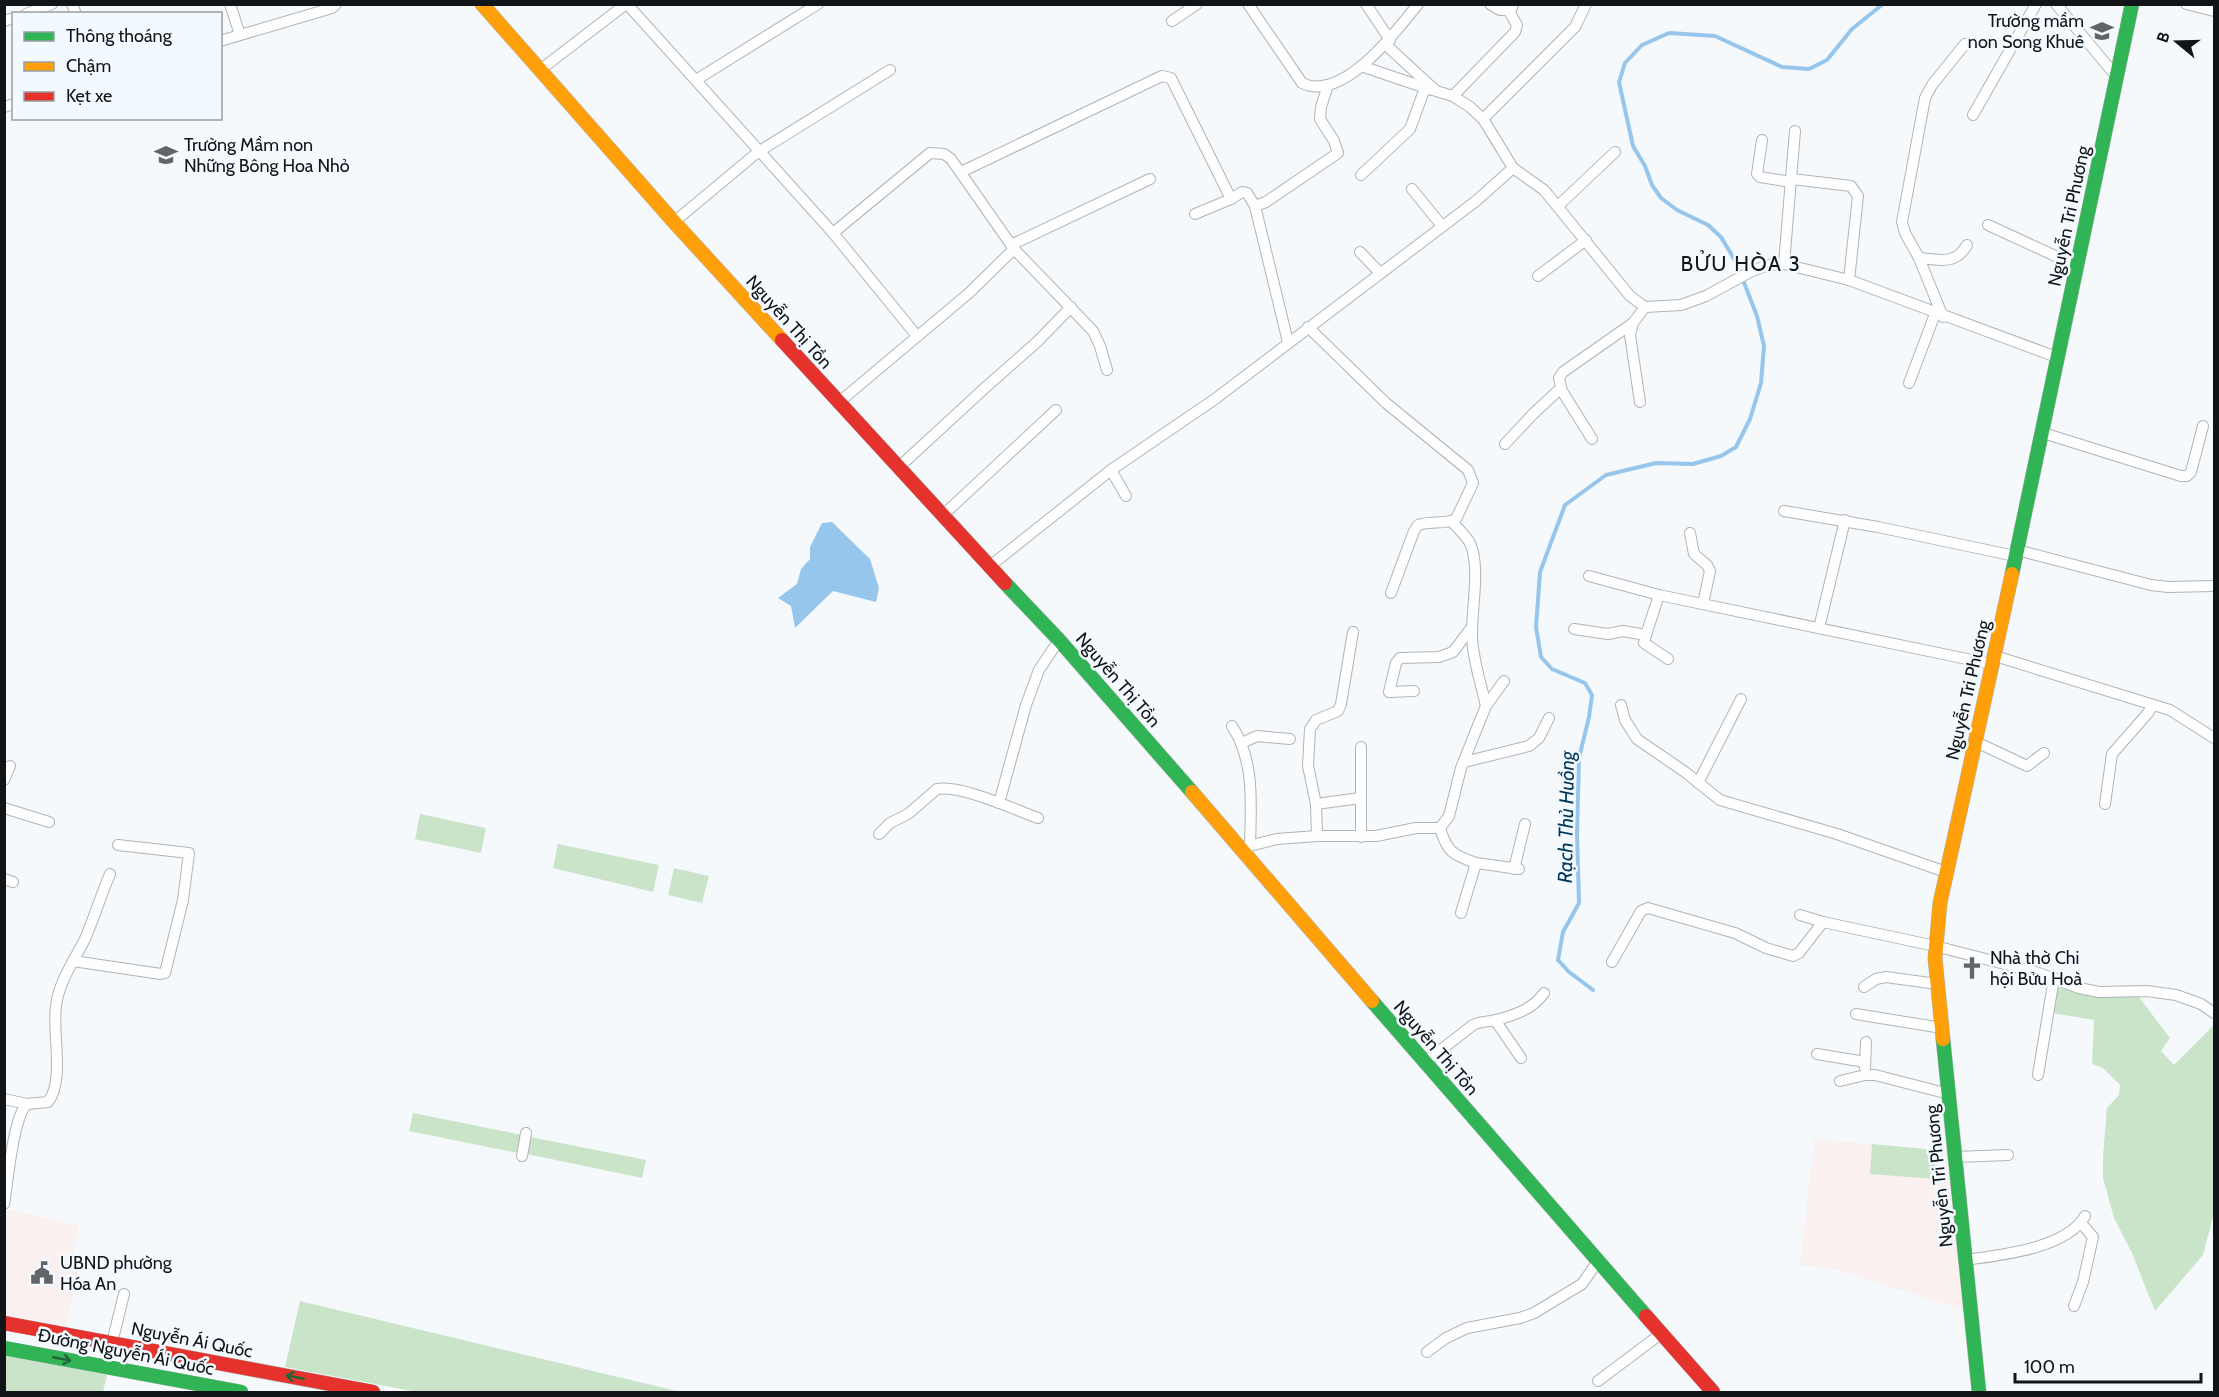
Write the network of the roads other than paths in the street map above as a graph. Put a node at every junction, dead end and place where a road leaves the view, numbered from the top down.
1 (52, 4) edge
2 (230, 4) edge
3 (336, 4) edge
4 (482, 4) edge
5 (626, 4) edge
6 (818, 4) edge
7 (1197, 4) edge
8 (1248, 4) edge
9 (1366, 4) edge
10 (1418, 4) edge
11 (1490, 4) edge
12 (1586, 4) edge
13 (2036, 4) edge
14 (2056, 4) edge
15 (2132, 4) edge
16 (2186, 4) edge
17 (1511, 7) edge
18 (2214, 11) edge
19 (31, 12) edge
20 (1172, 21) dead end
21 (240, 35) junction
22 (222, 40) edge
23 (1388, 42) junction
24 (1965, 44) dead end
25 (1361, 66) junction
26 (540, 70) junction
27 (890, 70) dead end
28 (2116, 76) junction
29 (696, 80) junction
30 (1328, 85) junction
31 (1425, 88) junction
32 (1436, 92) junction
33 (1453, 96) junction
34 (1973, 115) dead end
35 (1483, 118) junction
36 (1795, 131) dead end
37 (1762, 140) dead end
38 (758, 152) junction
39 (1615, 152) dead end
40 (1513, 168) junction
41 (961, 172) junction
42 (1361, 175) dead end
43 (1150, 179) dead end
44 (1792, 180) junction
45 (1412, 189) dead end
46 (1231, 199) junction
47 (1256, 206) junction
48 (1558, 206) junction
49 (1195, 214) dead end
50 (674, 222) junction
51 (1988, 225) dead end
52 (1442, 226) junction
53 (833, 232) junction
54 (1586, 240) junction
55 (1967, 245) dead end
56 (1013, 247) junction
57 (1360, 252) dead end
58 (1919, 258) junction
59 (1784, 264) junction
60 (2077, 266) junction
61 (1380, 273) junction
62 (1538, 276) dead end
63 (1849, 280) junction
64 (1071, 307) junction
65 (1645, 307) junction
66 (1939, 315) junction
67 (1633, 323) junction
68 (1308, 327) junction
69 (917, 336) junction
70 (1288, 342) junction
71 (2059, 358) junction
72 (1107, 370) dead end
73 (1909, 383) dead end
74 (1561, 388) junction
75 (1640, 402) dead end
76 (838, 403) junction
77 (1056, 410) dead end
78 (2203, 426) dead end
79 (2043, 433) junction
80 (1592, 439) dead end
81 (1505, 444) dead end
82 (898, 468) junction
83 (1111, 470) junction
84 (1126, 495) dead end
85 (1784, 511) dead end
86 (942, 516) junction
87 (1845, 520) junction
88 (1452, 522) junction
89 (1690, 533) dead end
90 (2016, 553) junction
91 (990, 566) junction
92 (1589, 576) dead end
93 (2214, 586) edge
94 (1391, 592) dead end
95 (1659, 595) junction
96 (1703, 604) junction
97 (1472, 626) junction
98 (1819, 628) junction
99 (1574, 629) dead end
100 (1353, 632) dead end
101 (1646, 635) junction
102 (1059, 640) junction
103 (1668, 659) dead end
104 (1993, 660) junction
105 (1504, 681) dead end
106 (1414, 691) dead end
107 (1741, 699) dead end
108 (1621, 705) dead end
109 (2153, 705) junction
110 (1486, 706) junction
111 (1549, 718) dead end
112 (1232, 726) dead end
113 (2214, 738) edge
114 (1290, 739) dead end
115 (1974, 741) junction
116 (1242, 743) junction
117 (1361, 747) dead end
118 (2044, 753) dead end
119 (1464, 762) junction
120 (10, 766) dead end
121 (4, 780) edge
122 (1698, 783) junction
123 (1360, 798) junction
124 (999, 803) junction
125 (1316, 804) junction
126 (2105, 804) dead end
127 (4, 808) edge
128 (1038, 818) dead end
129 (49, 822) dead end
130 (1525, 824) dead end
131 (1440, 828) junction
132 (879, 834) dead end
133 (1317, 836) junction
134 (1361, 837) junction
135 (118, 845) dead end
136 (1246, 847) junction
137 (1476, 863) junction
138 (1946, 872) junction
139 (110, 874) dead end
140 (1461, 913) dead end
141 (1800, 915) dead end
142 (1823, 922) junction
143 (1935, 946) junction
144 (73, 961) junction
145 (1612, 962) dead end
146 (2054, 978) junction
147 (1937, 984) junction
148 (1864, 987) dead end
149 (1544, 993) dead end
150 (2214, 1013) edge
151 (1856, 1014) dead end
152 (1495, 1020) junction
153 (1942, 1028) junction
154 (1866, 1042) dead end
155 (1817, 1054) dead end
156 (1521, 1058) dead end
157 (1865, 1062) junction
158 (1424, 1063) junction
159 (1865, 1075) junction
160 (2037, 1075) dead end
161 (1840, 1081) dead end
162 (1948, 1095) junction
163 (4, 1099) edge
164 (27, 1104) junction
165 (526, 1133) dead end
166 (2008, 1155) dead end
167 (522, 1156) dead end
168 (1955, 1157) junction
169 (4, 1204) edge
170 (1965, 1260) junction
171 (1598, 1261) junction
172 (124, 1294) dead end
173 (2074, 1306) dead end
174 (4, 1323) edge
175 (1662, 1334) junction
176 (112, 1343) junction
177 (4, 1348) edge
178 (1427, 1352) dead end
179 (1598, 1381) dead end
180 (241, 1392) edge
181 (373, 1392) edge
182 (1713, 1392) edge
183 (1979, 1392) edge

1 - 19 street
2 - 21 street
3 - 21 street
4 - 26 main road, Nguyễn Thị Tồn
5 - 26 street
5 - 29 street
6 - 29 street
7 - 20 street
8 - 30 street
9 - 23 street
10 - 23 street
11 - 17 street
12 - 35 street
13 - 34 street
14 - 28 street
15 - 28 main road, Nguyễn Tri Phương
16 - 18 street
17 - 33 street
21 - 22 street
23 - 25 street
23 - 32 street
24 - 58 street
25 - 30 street
25 - 31 street
26 - 50 main road, Nguyễn Thị Tồn
27 - 38 street
28 - 60 main road, Nguyễn Tri Phương
29 - 38 street
30 - 47 street
31 - 32 street
31 - 42 street
32 - 33 street
33 - 35 street
35 - 40 street
36 - 44 street
37 - 44 street
38 - 50 street
38 - 53 street
39 - 48 street
40 - 48 street
40 - 52 street
41 - 46 street
41 - 53 street
41 - 56 street
43 - 56 street
44 - 59 street
44 - 63 street
45 - 52 street
46 - 47 street
46 - 49 street
47 - 70 street
48 - 54 street
50 - 76 main road, Nguyễn Thị Tồn
51 - 60 street
52 - 61 street
53 - 69 street
54 - 62 street
54 - 65 street
55 - 58 street
56 - 64 street
56 - 69 street
57 - 61 street
58 - 66 street
59 - 63 street
59 - 65 street
60 - 71 main road, Nguyễn Tri Phương
61 - 68 street
63 - 66 street
64 - 72 street
64 - 82 street
65 - 67 street
66 - 71 street
66 - 73 street
67 - 74 street
67 - 75 street
68 - 70 street
68 - 88 street
69 - 76 street
70 - 83 street
71 - 79 main road, Nguyễn Tri Phương
74 - 80 street
74 - 81 street
76 - 82 main road, Nguyễn Thị Tồn
77 - 86 street
78 - 79 street
79 - 90 main road, Nguyễn Tri Phương
82 - 86 main road, Nguyễn Thị Tồn
83 - 84 street
83 - 91 street
85 - 87 street
86 - 91 main road, Nguyễn Thị Tồn
87 - 90 street
87 - 98 street
88 - 94 street
88 - 97 street
89 - 96 street
90 - 93 street
90 - 104 main road, Nguyễn Tri Phương
91 - 102 main road, Nguyễn Thị Tồn
92 - 95 street
95 - 96 street
95 - 101 street
96 - 98 street
97 - 106 street
97 - 110 street
98 - 104 street
99 - 101 street
100 - 125 street
101 - 103 street
102 - 124 street
102 - 136 main road, Nguyễn Thị Tồn
104 - 109 street
104 - 115 main road, Nguyễn Tri Phương
105 - 110 street
107 - 122 street
108 - 122 street
109 - 113 street
109 - 126 street
110 - 119 street
111 - 119 street
112 - 116 street
114 - 116 street
115 - 118 street
115 - 138 main road, Nguyễn Tri Phương
116 - 136 street
117 - 123 street
119 - 131 street
120 - 121 street
122 - 138 street
123 - 125 street
123 - 134 street
124 - 128 street
124 - 132 street
125 - 133 street
127 - 129 street
130 - 137 street
131 - 134 street
131 - 137 street
133 - 134 street
133 - 136 street
135 - 144 street
136 - 158 main road, Nguyễn Thị Tồn
137 - 140 street
138 - 143 main road, Nguyễn Tri Phương
139 - 144 street
141 - 142 street
142 - 143 street
142 - 145 street
143 - 146 street
143 - 147 main road, Nguyễn Tri Phương
144 - 164 street
146 - 150 street
146 - 160 street
147 - 148 street
147 - 153 main road, Nguyễn Tri Phương
149 - 152 street
151 - 153 street
152 - 156 street
152 - 158 street
153 - 162 main road, Nguyễn Tri Phương
154 - 157 street
155 - 157 street
157 - 159 street
158 - 171 main road, Nguyễn Thị Tồn
159 - 161 street
159 - 162 street
162 - 168 main road, Nguyễn Tri Phương
163 - 164 street
164 - 169 street
165 - 167 street
166 - 168 street
168 - 170 main road, Nguyễn Tri Phương
170 - 173 street
170 - 183 main road, Nguyễn Tri Phương
171 - 175 main road, Nguyễn Thị Tồn
171 - 178 street
172 - 176 street
174 - 176 main road, Nguyễn Ái Quốc
175 - 179 street
175 - 182 main road, Nguyễn Thị Tồn
181 -> 176 main road, Nguyễn Ái Quốc
177 -> 180 main road, Đường Nguyễn Ái Quốc

